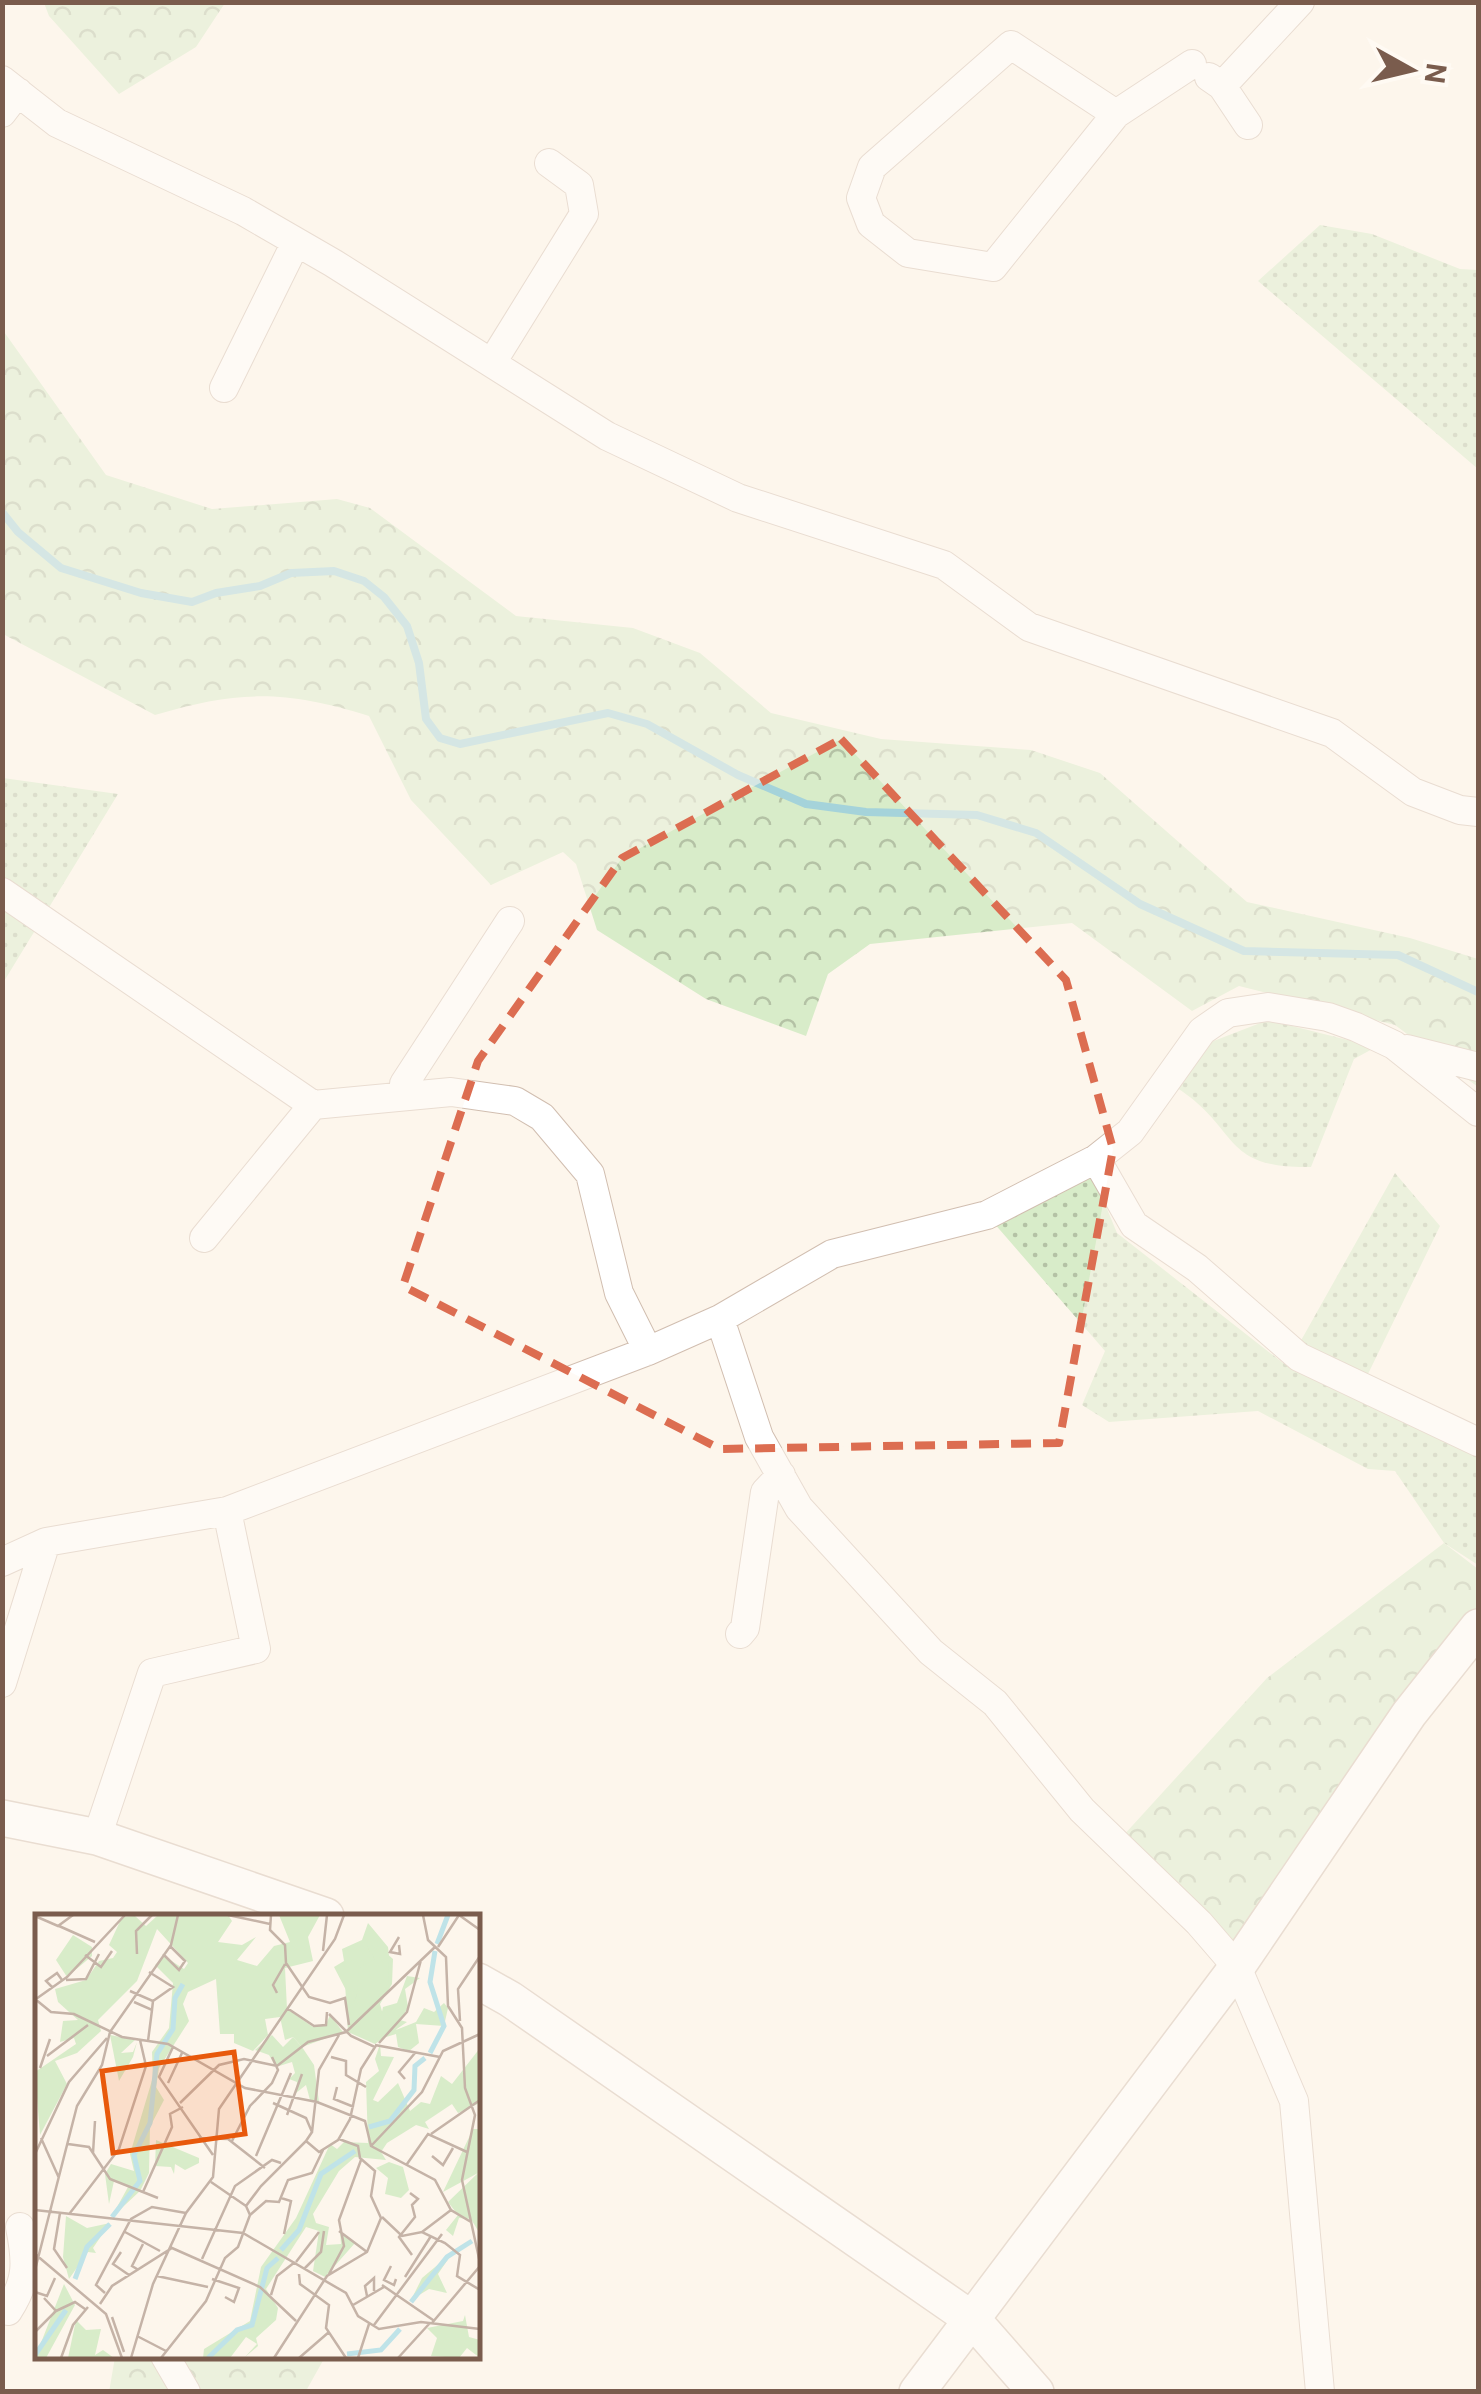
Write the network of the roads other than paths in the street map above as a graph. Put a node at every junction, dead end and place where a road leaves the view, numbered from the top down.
1 (1300, 2) edge
2 (1222, 86) junction
3 (8, 95) edge
4 (1116, 114) junction
5 (1248, 125) dead end
6 (550, 163) dead end
7 (296, 242) junction
8 (493, 361) junction
9 (224, 388) dead end
10 (1478, 812) edge
11 (2, 892) edge
12 (510, 921) dead end
13 (1394, 1045) junction
14 (1478, 1067) edge
15 (404, 1096) junction
16 (314, 1104) junction
17 (1478, 1112) edge
18 (1096, 1159) junction
19 (204, 1238) dead end
20 (720, 1319) junction
21 (648, 1350) junction
22 (1478, 1442) edge
23 (781, 1475) junction
24 (227, 1511) junction
25 (46, 1542) junction
26 (2, 1562) edge
27 (1478, 1626) edge
28 (740, 1634) dead end
29 (2, 1683) edge
30 (2, 1818) edge
31 (97, 1837) junction
32 (320, 1914) edge
33 (1237, 1967) junction
34 (480, 1983) edge
35 (20, 2227) edge
36 (8, 2311) dead end
37 (974, 2320) junction
38 (166, 2359) edge
39 (186, 2392) edge
40 (917, 2392) edge
41 (1036, 2392) edge
42 (1320, 2392) edge

1 - 2 street
2 - 4 street
2 - 5 street
3 - 7 street
4 - 4 street
6 - 8 street
7 - 8 street
7 - 9 street
8 - 10 street
11 - 16 street
12 - 15 street
13 - 14 street
13 - 17 street
13 - 18 street
15 - 16 street
15 - 21 street
16 - 19 street
18 - 20 street
18 - 22 street
20 - 21 street
20 - 23 street
21 - 24 street
23 - 28 street
23 - 33 street
24 - 25 street
24 - 31 street
25 - 26 street
25 - 29 street
27 - 33 street
30 - 31 street
31 - 32 street
33 - 37 street
33 - 42 street
34 - 37 street
35 - 36 street
37 - 40 street
37 - 41 street
38 - 39 street

